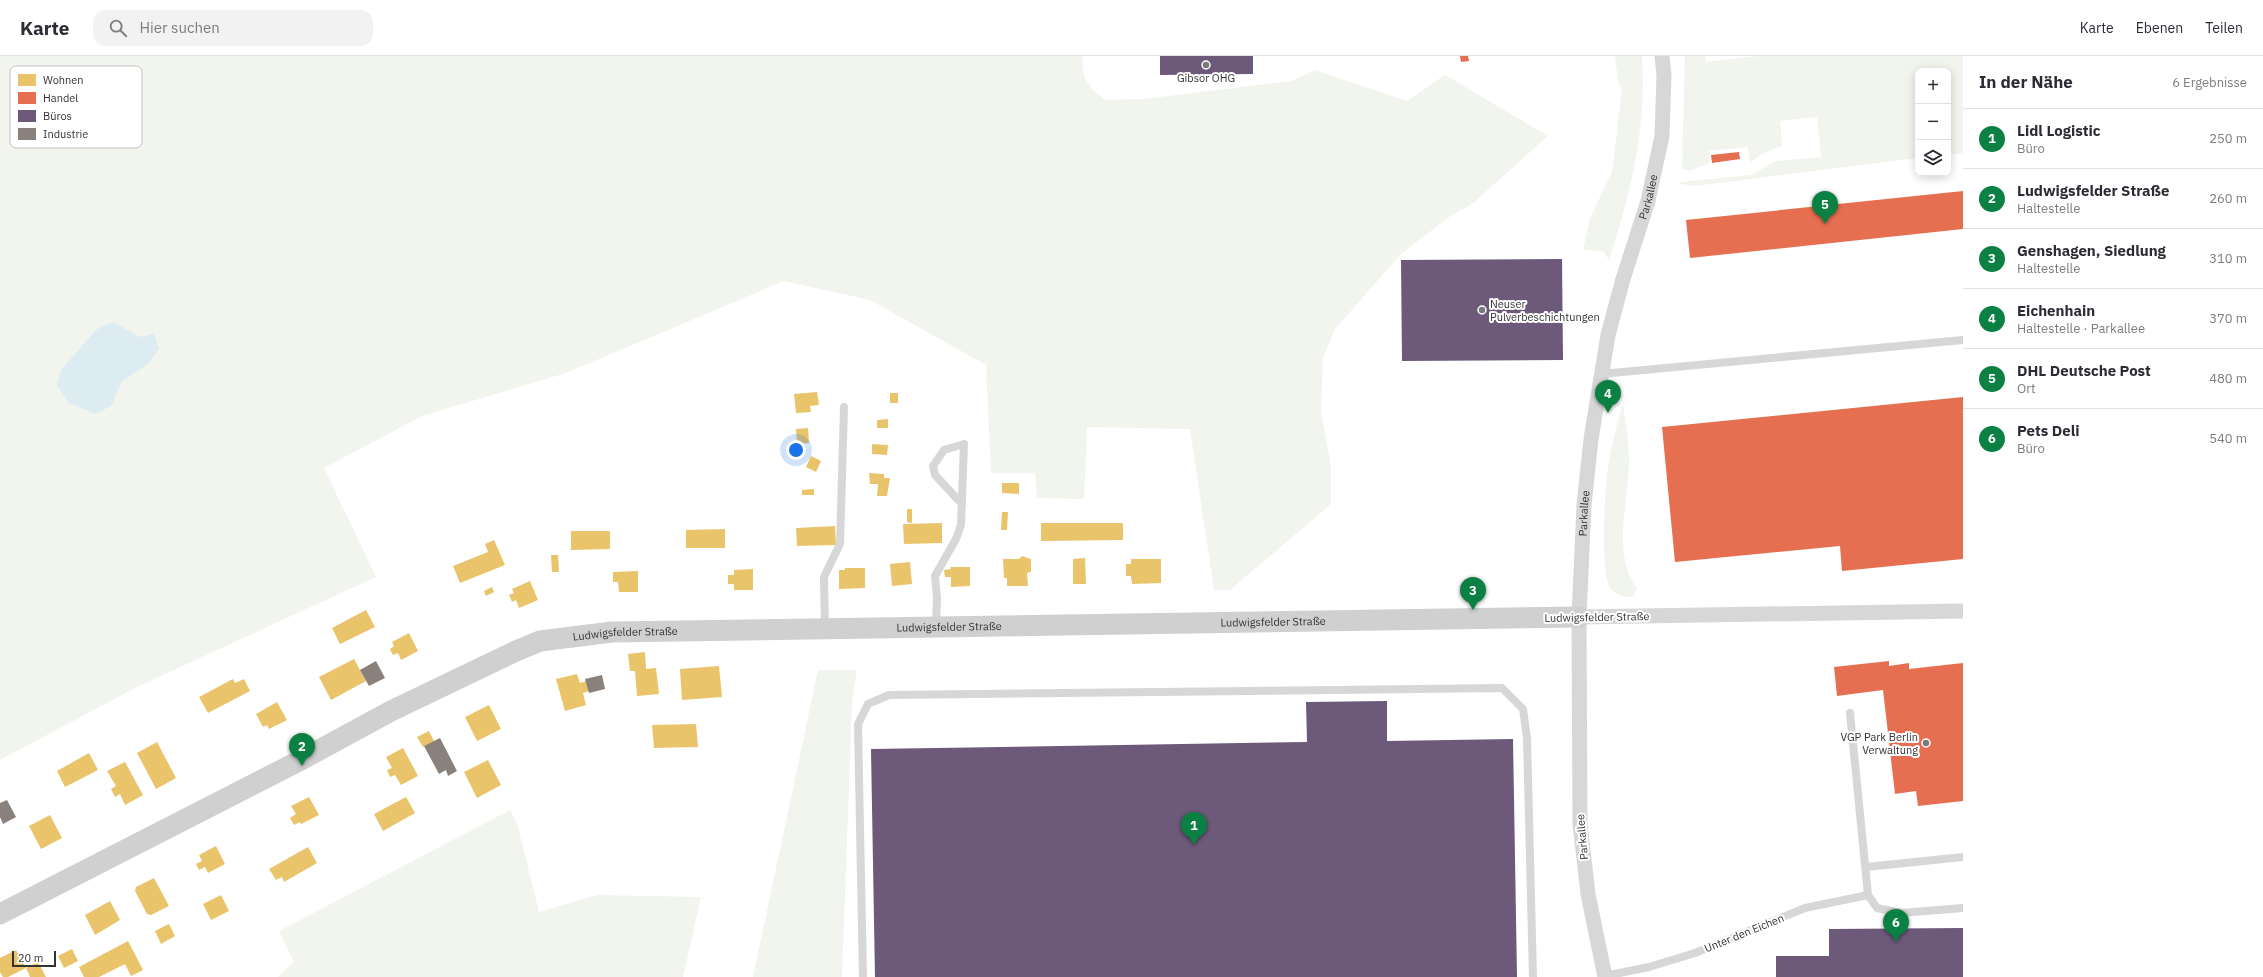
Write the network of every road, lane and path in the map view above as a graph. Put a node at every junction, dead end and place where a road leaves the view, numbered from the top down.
1 (1662, 56) edge
2 (1963, 340) edge
3 (1601, 374) junction
4 (844, 407) dead end
5 (962, 504) junction
6 (1963, 611) edge
7 (1579, 617) junction
8 (936, 626) junction
9 (825, 628) junction
10 (1850, 713) dead end
11 (1963, 857) edge
12 (1866, 867) junction
13 (1868, 895) junction
14 (1963, 908) edge
15 (0, 914) edge
16 (1605, 976) edge
17 (863, 977) edge
18 (1533, 977) edge

1 - 3 street, Parkallee
2 - 3 lane
3 - 7 street, Parkallee
4 - 9 lane
5 - 5 lane
5 - 8 lane
6 - 7 street, Ludwigsfelder Straße
7 - 8 street, Ludwigsfelder Straße
7 - 16 street, Parkallee
8 - 9 street, Ludwigsfelder Straße
9 - 15 street, Ludwigsfelder Straße
10 - 12 lane
11 - 12 lane
12 - 13 lane
13 - 14 lane
13 - 16 lane, Unter den Eichen
17 - 18 lane

